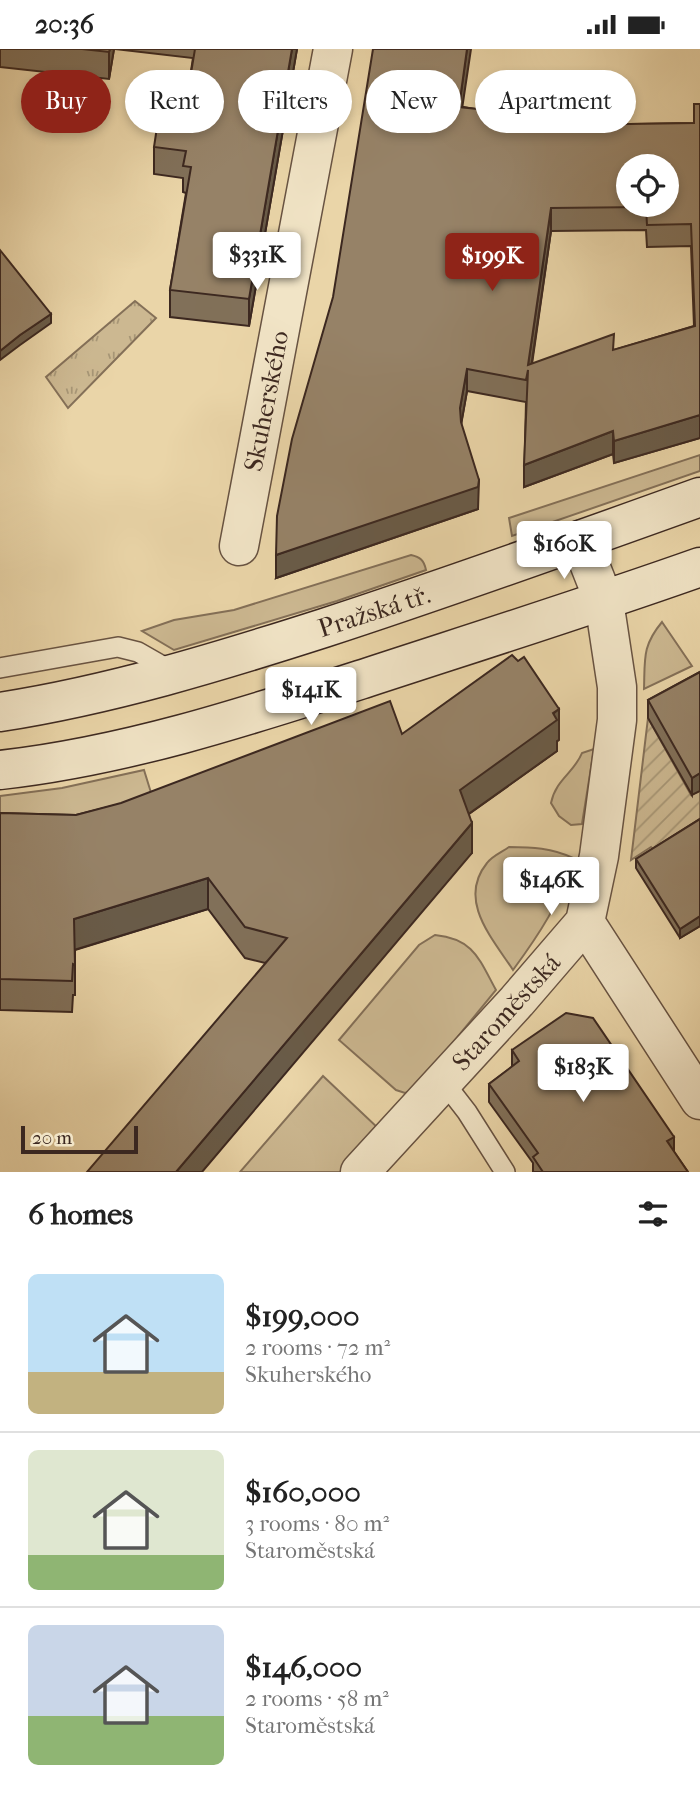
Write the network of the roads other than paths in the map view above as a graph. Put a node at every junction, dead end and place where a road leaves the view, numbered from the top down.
1 (333, 49) edge
2 (700, 497) edge
3 (580, 540) junction
4 (239, 546) dead end
5 (700, 567) edge
6 (604, 601) junction
7 (0, 668) edge
8 (174, 673) junction
9 (0, 712) edge
10 (0, 770) edge
11 (586, 922) junction
12 (443, 1081) junction
13 (700, 1100) edge
14 (360, 1172) edge
15 (505, 1172) edge

1 - 4 street, Skuherského
2 - 3 street, Pražská tř.
3 - 6 street, Staroměstská
3 - 8 street, Pražská tř.
5 - 6 street
6 - 10 street
6 - 11 street, Staroměstská
7 - 8 lane
8 - 9 street, Pražská tř.
11 - 12 street, Staroměstská
11 - 13 street
12 - 14 street, Staroměstská
12 - 15 lane

